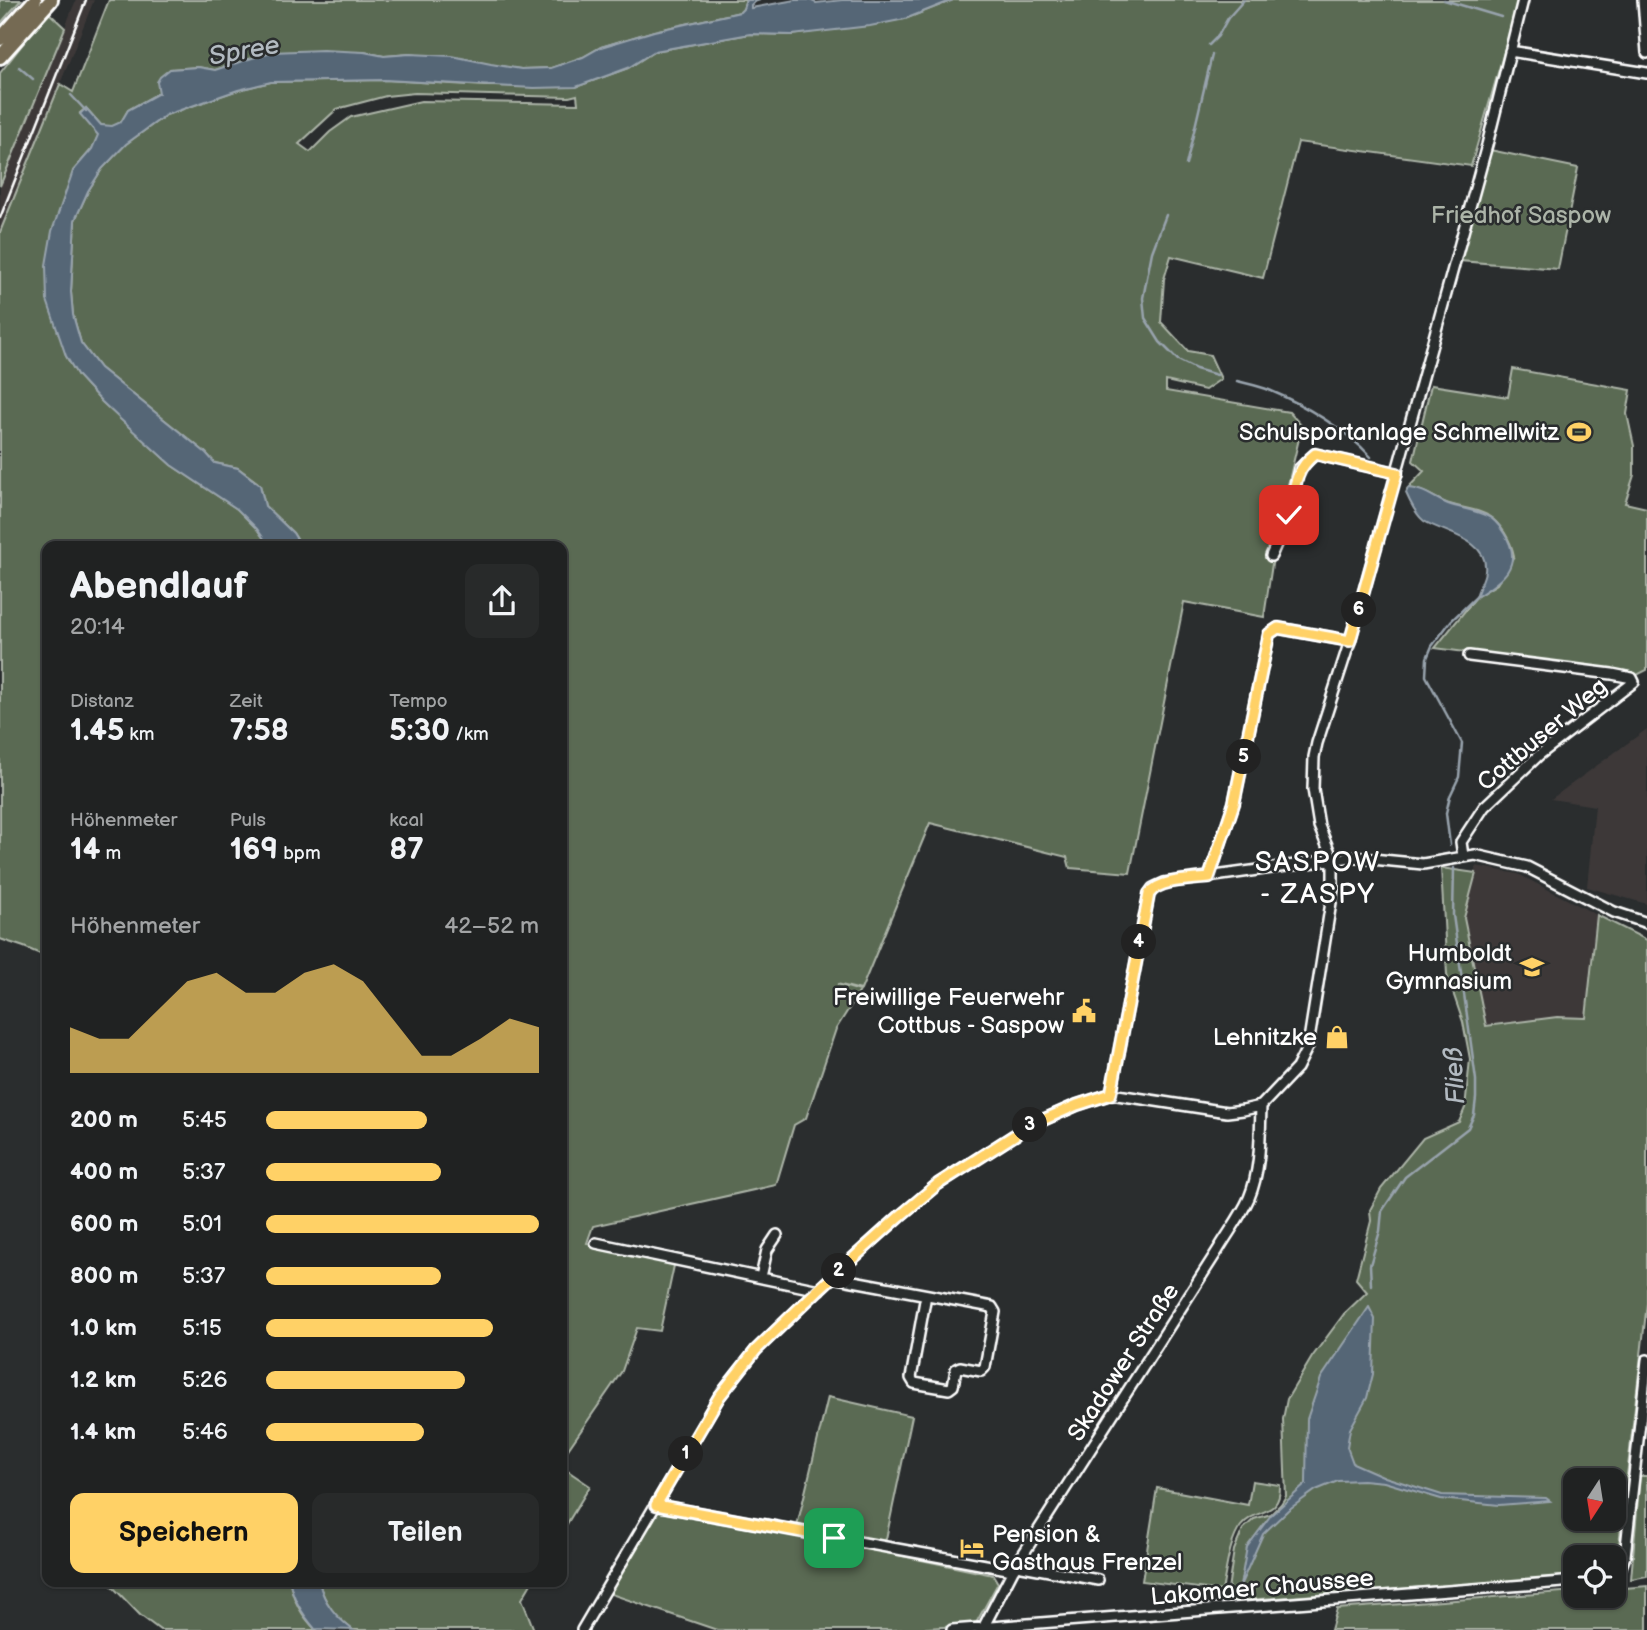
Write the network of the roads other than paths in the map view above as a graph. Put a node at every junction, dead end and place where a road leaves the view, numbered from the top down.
1 (35, 0) edge
2 (51, 0) edge
3 (1523, 0) edge
4 (1643, 0) edge
5 (0, 39) edge
6 (1510, 51) junction
7 (1647, 53) edge
8 (0, 57) edge
9 (1647, 73) edge
10 (1397, 473) junction
11 (1271, 556) dead end
12 (1350, 641) junction
13 (1469, 656) dead end
14 (1463, 856) junction
15 (1333, 860) junction
16 (1209, 878) junction
17 (1647, 923) edge
18 (1111, 1094) junction
19 (1261, 1106) junction
20 (777, 1235) dead end
21 (596, 1243) dead end
22 (761, 1277) junction
23 (832, 1277) junction
24 (818, 1290) junction
25 (926, 1295) junction
26 (1647, 1360) edge
27 (656, 1505) junction
28 (1626, 1547) edge
29 (1015, 1568) junction
30 (1098, 1580) dead end
31 (1563, 1582) edge
32 (983, 1629) edge
33 (582, 1630) edge
34 (952, 1630) edge

1 - 5 main road
2 - 8 main road
3 - 6 street
4 - 7 street
6 - 9 street
6 - 10 street
10 - 11 street
10 - 12 street
12 - 15 street
12 - 16 street
13 - 14 street, Cottbuser Weg
14 - 15 street
14 - 17 street
15 - 16 street
15 - 19 street
16 - 18 street
18 - 19 street
18 - 23 street
19 - 29 street, Skadower Straße
20 - 22 street
21 - 22 street
22 - 24 street
23 - 24 street
23 - 25 street
24 - 27 street
25 - 25 street
26 - 28 street
27 - 29 street
27 - 33 street
29 - 30 street
29 - 32 street, Skadower Straße
31 - 32 street, Lakomaer Chaussee
32 - 34 street, Lakomaer Chaussee

